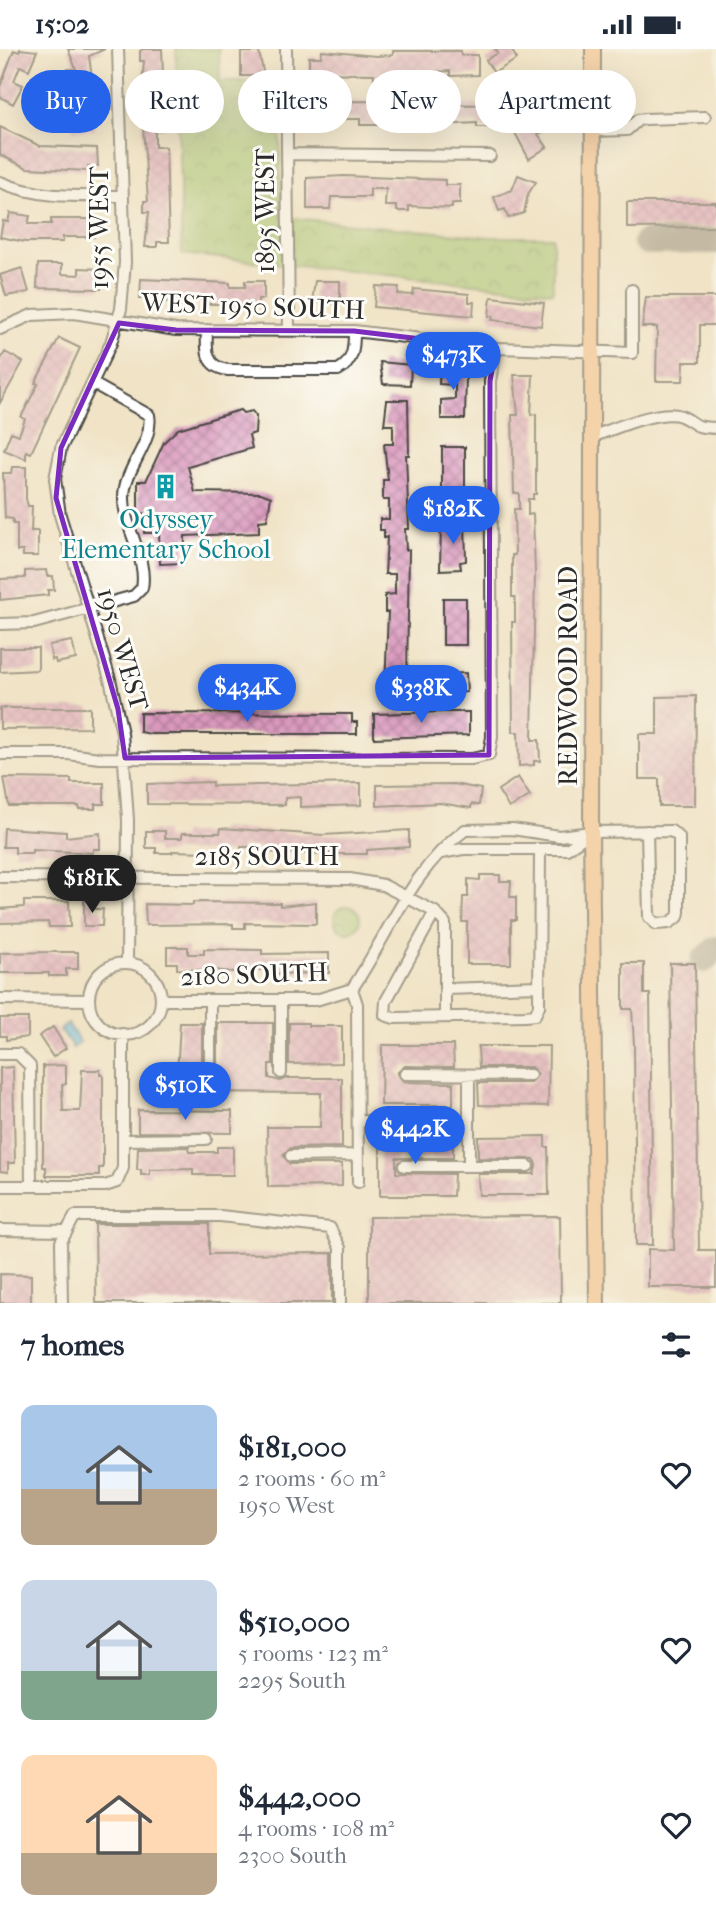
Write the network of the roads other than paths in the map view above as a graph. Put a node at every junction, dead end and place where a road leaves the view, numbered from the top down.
1 (118, 49) edge
2 (286, 49) edge
3 (593, 49) edge
4 (593, 70) edge
5 (705, 117) dead end
6 (636, 122) edge
7 (593, 133) edge
8 (288, 154) junction
9 (490, 156) dead end
10 (0, 181) edge
11 (123, 196) junction
12 (632, 290) dead end
13 (118, 323) junction
14 (0, 329) edge
15 (207, 330) junction
16 (289, 330) junction
17 (354, 331) junction
18 (496, 348) junction
19 (594, 353) junction
20 (92, 383) junction
21 (716, 428) edge
22 (594, 436) junction
23 (88, 609) junction
24 (0, 624) edge
25 (0, 754) edge
26 (125, 758) junction
27 (648, 831) junction
28 (591, 832) junction
29 (540, 849) junction
30 (441, 853) junction
31 (0, 877) edge
32 (127, 878) junction
33 (404, 895) junction
34 (435, 912) junction
35 (127, 963) junction
36 (540, 986) junction
37 (352, 989) junction
38 (445, 989) junction
39 (0, 999) edge
40 (89, 1000) junction
41 (161, 1000) junction
42 (211, 1000) junction
43 (281, 1000) junction
44 (445, 1017) junction
45 (123, 1034) junction
46 (0, 1054) edge
47 (210, 1073) dead end
48 (281, 1073) dead end
49 (405, 1075) dead end
50 (470, 1075) junction
51 (530, 1075) dead end
52 (358, 1121) junction
53 (469, 1122) junction
54 (206, 1139) dead end
55 (123, 1140) junction
56 (291, 1156) dead end
57 (358, 1156) junction
58 (404, 1166) dead end
59 (469, 1166) junction
60 (528, 1166) dead end
61 (358, 1182) dead end
62 (0, 1186) edge
63 (31, 1186) junction
64 (0, 1230) edge
65 (66, 1231) junction
66 (62, 1303) edge
67 (340, 1303) edge
68 (597, 1303) edge

1 - 11 street, 1955 WEST
2 - 8 street, 1895 WEST
3 - 4 main road, REDWOOD ROAD
5 - 6 street
7 - 19 main road, REDWOOD ROAD
8 - 9 street
8 - 16 street, 1895 WEST
10 - 11 street
11 - 13 street, 1955 WEST
12 - 19 street, WEST 1950 SOUTH
13 - 14 street, WEST 1950 SOUTH
13 - 15 street, WEST 1950 SOUTH
13 - 20 street, 1950 WEST
15 - 16 street, WEST 1950 SOUTH
15 - 17 street
16 - 17 street, WEST 1950 SOUTH
17 - 18 street, WEST 1950 SOUTH
18 - 19 street, WEST 1950 SOUTH
18 - 26 street
19 - 22 main road, REDWOOD ROAD
20 - 23 street, 1950 WEST
20 - 23 street
21 - 22 street
22 - 28 main road, REDWOOD ROAD
23 - 24 street
23 - 26 street, 1950 WEST
25 - 26 street
26 - 32 street, 1950 WEST
27 - 27 street, 2180 SOUTH
27 - 28 street, 2180 SOUTH
28 - 29 street
28 - 30 street, 2180 SOUTH
28 - 68 main road, REDWOOD ROAD
29 - 30 street
29 - 36 street
30 - 33 street, 2180 SOUTH
31 - 32 street, 2185 SOUTH
32 - 33 street, 2185 SOUTH
32 - 35 street, 1950 WEST
33 - 34 street, 2185 SOUTH
33 - 37 street, 2180 SOUTH
34 - 38 street
34 - 44 street
35 - 40 street
35 - 41 street
36 - 38 street
36 - 44 street
37 - 43 street, 2180 SOUTH
37 - 52 street
38 - 44 street
39 - 40 street
40 - 45 street
41 - 42 street, 2180 SOUTH
41 - 45 street
42 - 43 street, 2180 SOUTH
42 - 47 street
43 - 48 street
45 - 55 street
46 - 63 street
49 - 50 street
50 - 51 street
50 - 53 street
52 - 53 street
52 - 57 street
53 - 59 street
54 - 55 street
55 - 63 street
56 - 57 street
57 - 61 street
58 - 59 street
59 - 60 street
62 - 63 street
64 - 65 street
65 - 66 street
65 - 67 street

